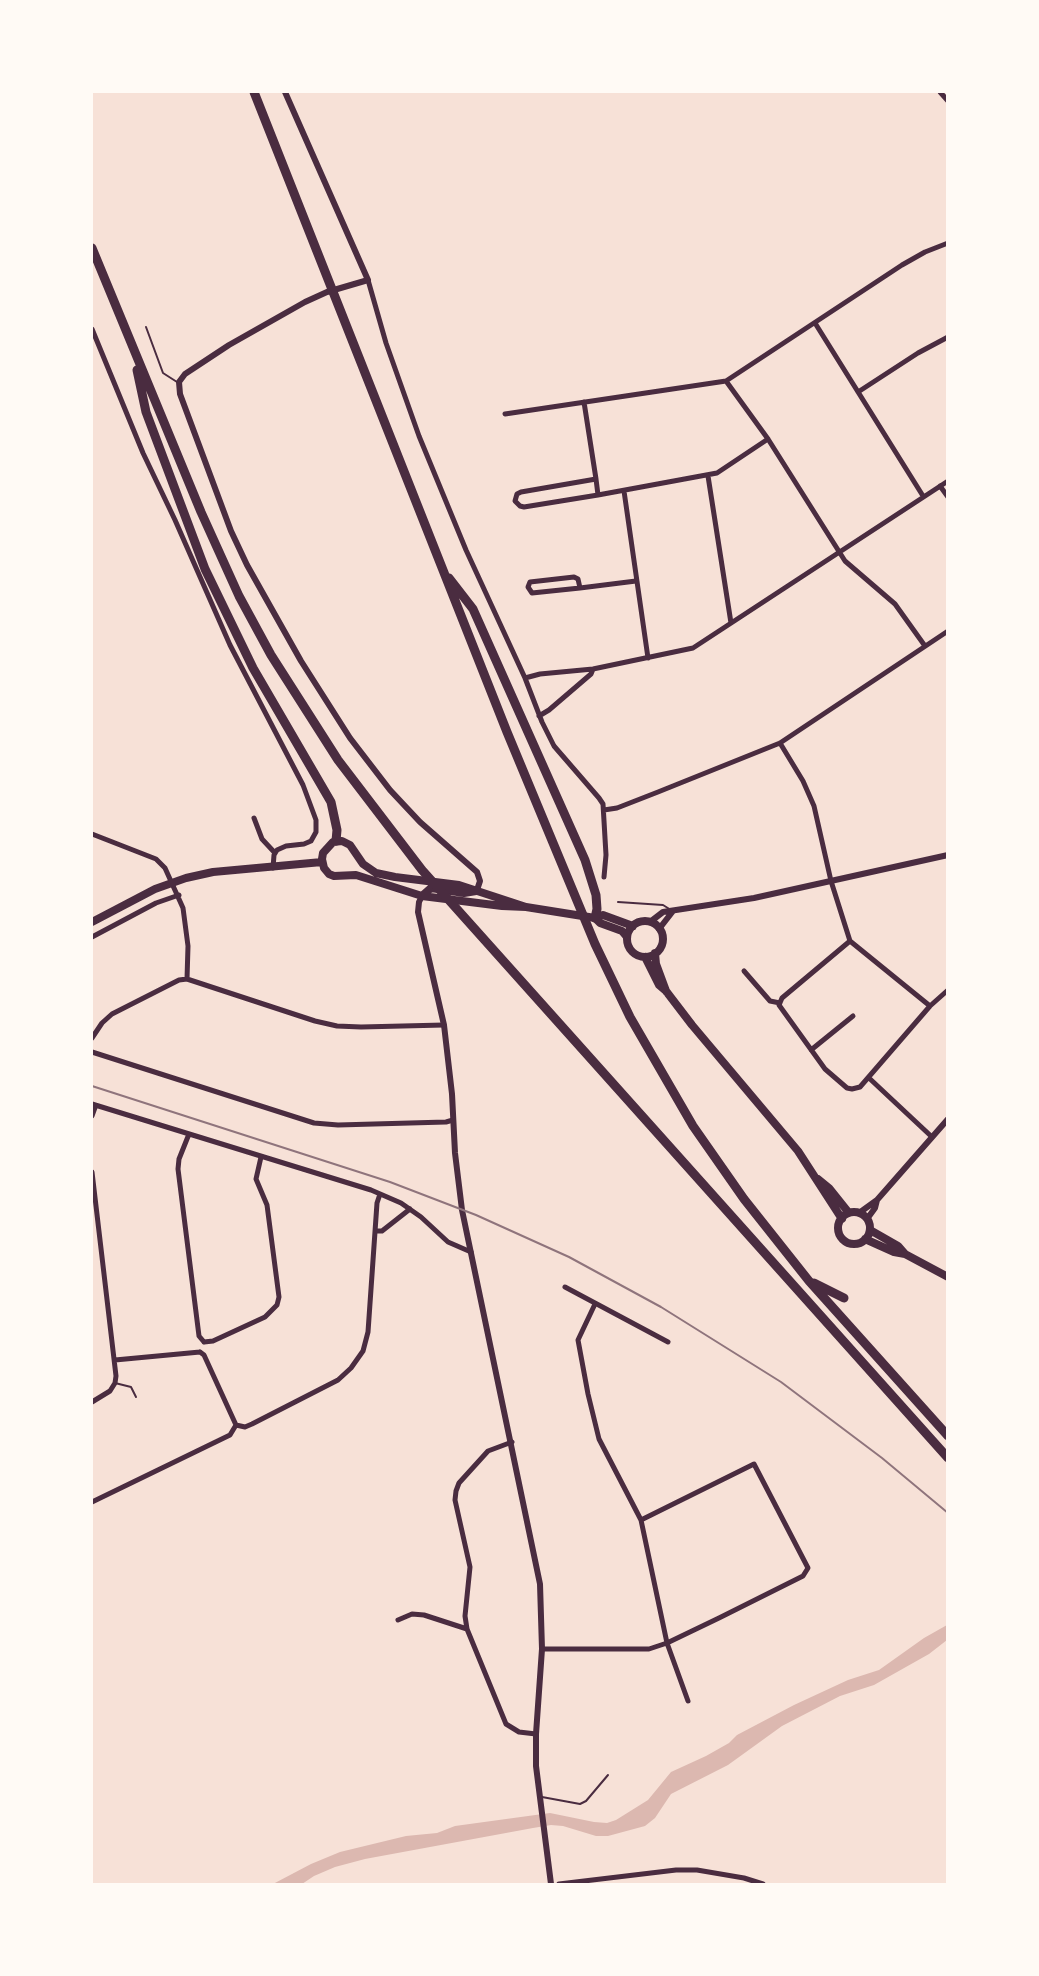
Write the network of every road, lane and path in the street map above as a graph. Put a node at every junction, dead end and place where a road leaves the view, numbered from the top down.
1 (254, 92) edge
2 (285, 92) edge
3 (940, 92) edge
4 (948, 101) edge
5 (948, 243) edge
6 (92, 248) edge
7 (368, 280) junction
8 (815, 323) junction
9 (146, 327) dead end
10 (92, 329) edge
11 (948, 337) edge
12 (132, 347) junction
13 (726, 381) junction
14 (179, 382) junction
15 (858, 392) junction
16 (584, 402) junction
17 (505, 414) dead end
18 (768, 440) junction
19 (708, 476) junction
20 (596, 479) junction
21 (948, 482) edge
22 (940, 486) junction
23 (624, 491) junction
24 (598, 495) junction
25 (923, 496) junction
26 (948, 497) edge
27 (839, 552) junction
28 (442, 569) junction
29 (636, 581) junction
30 (580, 588) junction
31 (731, 622) junction
32 (948, 631) edge
33 (925, 646) junction
34 (648, 658) junction
35 (593, 669) junction
36 (525, 678) junction
37 (539, 716) junction
38 (780, 742) junction
39 (604, 810) junction
40 (254, 818) dead end
41 (92, 834) edge
42 (336, 841) junction
43 (275, 853) junction
44 (948, 855) edge
45 (322, 862) junction
46 (273, 868) junction
47 (604, 877) dead end
48 (831, 881) junction
49 (172, 882) junction
50 (477, 890) junction
51 (179, 895) junction
52 (422, 896) junction
53 (618, 902) dead end
54 (526, 907) junction
55 (673, 911) junction
56 (595, 918) junction
57 (92, 922) edge
58 (650, 922) junction
59 (633, 926) junction
60 (659, 928) junction
61 (92, 937) edge
62 (627, 937) junction
63 (850, 941) junction
64 (656, 953) junction
65 (645, 957) junction
66 (744, 970) dead end
67 (187, 979) junction
68 (948, 990) edge
69 (666, 991) junction
70 (780, 1003) junction
71 (930, 1006) junction
72 (853, 1017) dead end
73 (444, 1025) junction
74 (92, 1038) edge
75 (811, 1050) junction
76 (92, 1052) edge
77 (869, 1078) junction
78 (94, 1105) edge
79 (92, 1116) edge
80 (948, 1119) edge
81 (453, 1120) junction
82 (189, 1134) junction
83 (932, 1137) junction
84 (261, 1157) junction
85 (92, 1172) edge
86 (817, 1178) junction
87 (380, 1194) junction
88 (877, 1200) junction
89 (410, 1209) junction
90 (849, 1213) junction
91 (859, 1213) junction
92 (842, 1219) junction
93 (867, 1219) junction
94 (870, 1230) junction
95 (376, 1231) junction
96 (866, 1239) junction
97 (471, 1252) junction
98 (905, 1254) junction
99 (948, 1277) edge
100 (809, 1281) junction
101 (565, 1287) dead end
102 (844, 1298) dead end
103 (595, 1304) junction
104 (204, 1342) junction
105 (668, 1342) dead end
106 (200, 1352) junction
107 (115, 1360) junction
108 (115, 1383) junction
109 (136, 1397) dead end
110 (92, 1402) edge
111 (236, 1425) junction
112 (948, 1436) edge
113 (512, 1442) junction
114 (948, 1458) edge
115 (92, 1502) edge
116 (641, 1520) junction
117 (398, 1620) dead end
118 (467, 1629) junction
119 (667, 1644) junction
120 (542, 1649) junction
121 (688, 1701) dead end
122 (536, 1734) junction
123 (608, 1775) dead end
124 (539, 1796) junction
125 (551, 1884) edge
126 (559, 1884) edge
127 (763, 1884) edge

1 - 28 highway
2 - 7 street
3 - 4 street
5 - 8 street
6 - 12 highway
7 - 14 street
7 - 36 street
8 - 13 street
8 - 15 street
9 - 14 lane
10 - 43 street
11 - 15 street
12 - 42 highway
12 - 114 highway
13 - 16 street
13 - 18 street
14 - 50 street
15 - 25 street
16 - 17 street
16 - 20 street
18 - 19 street
18 - 27 street
19 - 23 street
19 - 31 street
20 - 24 street
20 - 24 street
21 - 22 street
22 - 25 street
22 - 26 street
23 - 24 street
23 - 29 street
25 - 27 street
27 - 31 street
27 - 33 street
28 - 56 highway
28 - 100 highway
29 - 30 street
29 - 34 street
30 - 30 street
31 - 34 street
32 - 33 street
33 - 38 street
34 - 35 street
35 - 36 street
35 - 37 street
36 - 37 street
37 - 39 street
38 - 39 street
38 - 48 street
39 - 47 street
40 - 43 street
41 - 49 street
42 - 45 main road
42 - 50 main road
43 - 46 street
44 - 48 street
45 - 46 main road
45 - 52 main road
46 - 49 main road
48 - 55 street
48 - 63 street
49 - 51 street
49 - 57 main road
50 - 52 main road
50 - 54 main road
51 - 61 street
51 - 67 street
52 - 54 main road
52 - 73 street
53 - 55 lane
54 - 56 main road
55 - 58 street
55 - 60 street
56 - 59 main road
56 - 62 main road
58 - 59 main road
58 - 60 main road
59 - 62 main road
60 - 64 main road
62 - 65 main road
63 - 70 street
63 - 71 street
64 - 65 main road
64 - 69 main road
65 - 69 main road
66 - 70 street
67 - 73 street
67 - 74 street
68 - 71 street
69 - 86 main road
70 - 75 street
71 - 77 street
72 - 75 street
73 - 81 street
75 - 77 street
76 - 81 street
77 - 83 street
78 - 79 street
78 - 82 street
80 - 83 street
81 - 97 street
82 - 84 street
82 - 104 street
83 - 88 street
84 - 87 street
84 - 104 street
85 - 107 street
86 - 90 main road
86 - 92 main road
87 - 89 street
87 - 95 street
88 - 91 street
88 - 93 street
89 - 95 street
89 - 97 street
90 - 91 main road
90 - 92 main road
91 - 93 main road
92 - 96 main road
93 - 94 main road
94 - 96 main road
94 - 98 main road
95 - 111 street
96 - 98 main road
97 - 113 street
98 - 99 main road
100 - 102 highway
100 - 112 highway
101 - 103 street
103 - 105 street
103 - 116 street
104 - 106 street
106 - 107 street
106 - 111 street
107 - 108 street
108 - 109 lane
108 - 110 street
111 - 115 street
113 - 118 street
113 - 120 street
116 - 119 street
116 - 119 street
117 - 118 street
118 - 122 street
119 - 120 street
119 - 121 street
120 - 122 street
122 - 124 street
123 - 124 lane
124 - 125 street
126 - 127 street

